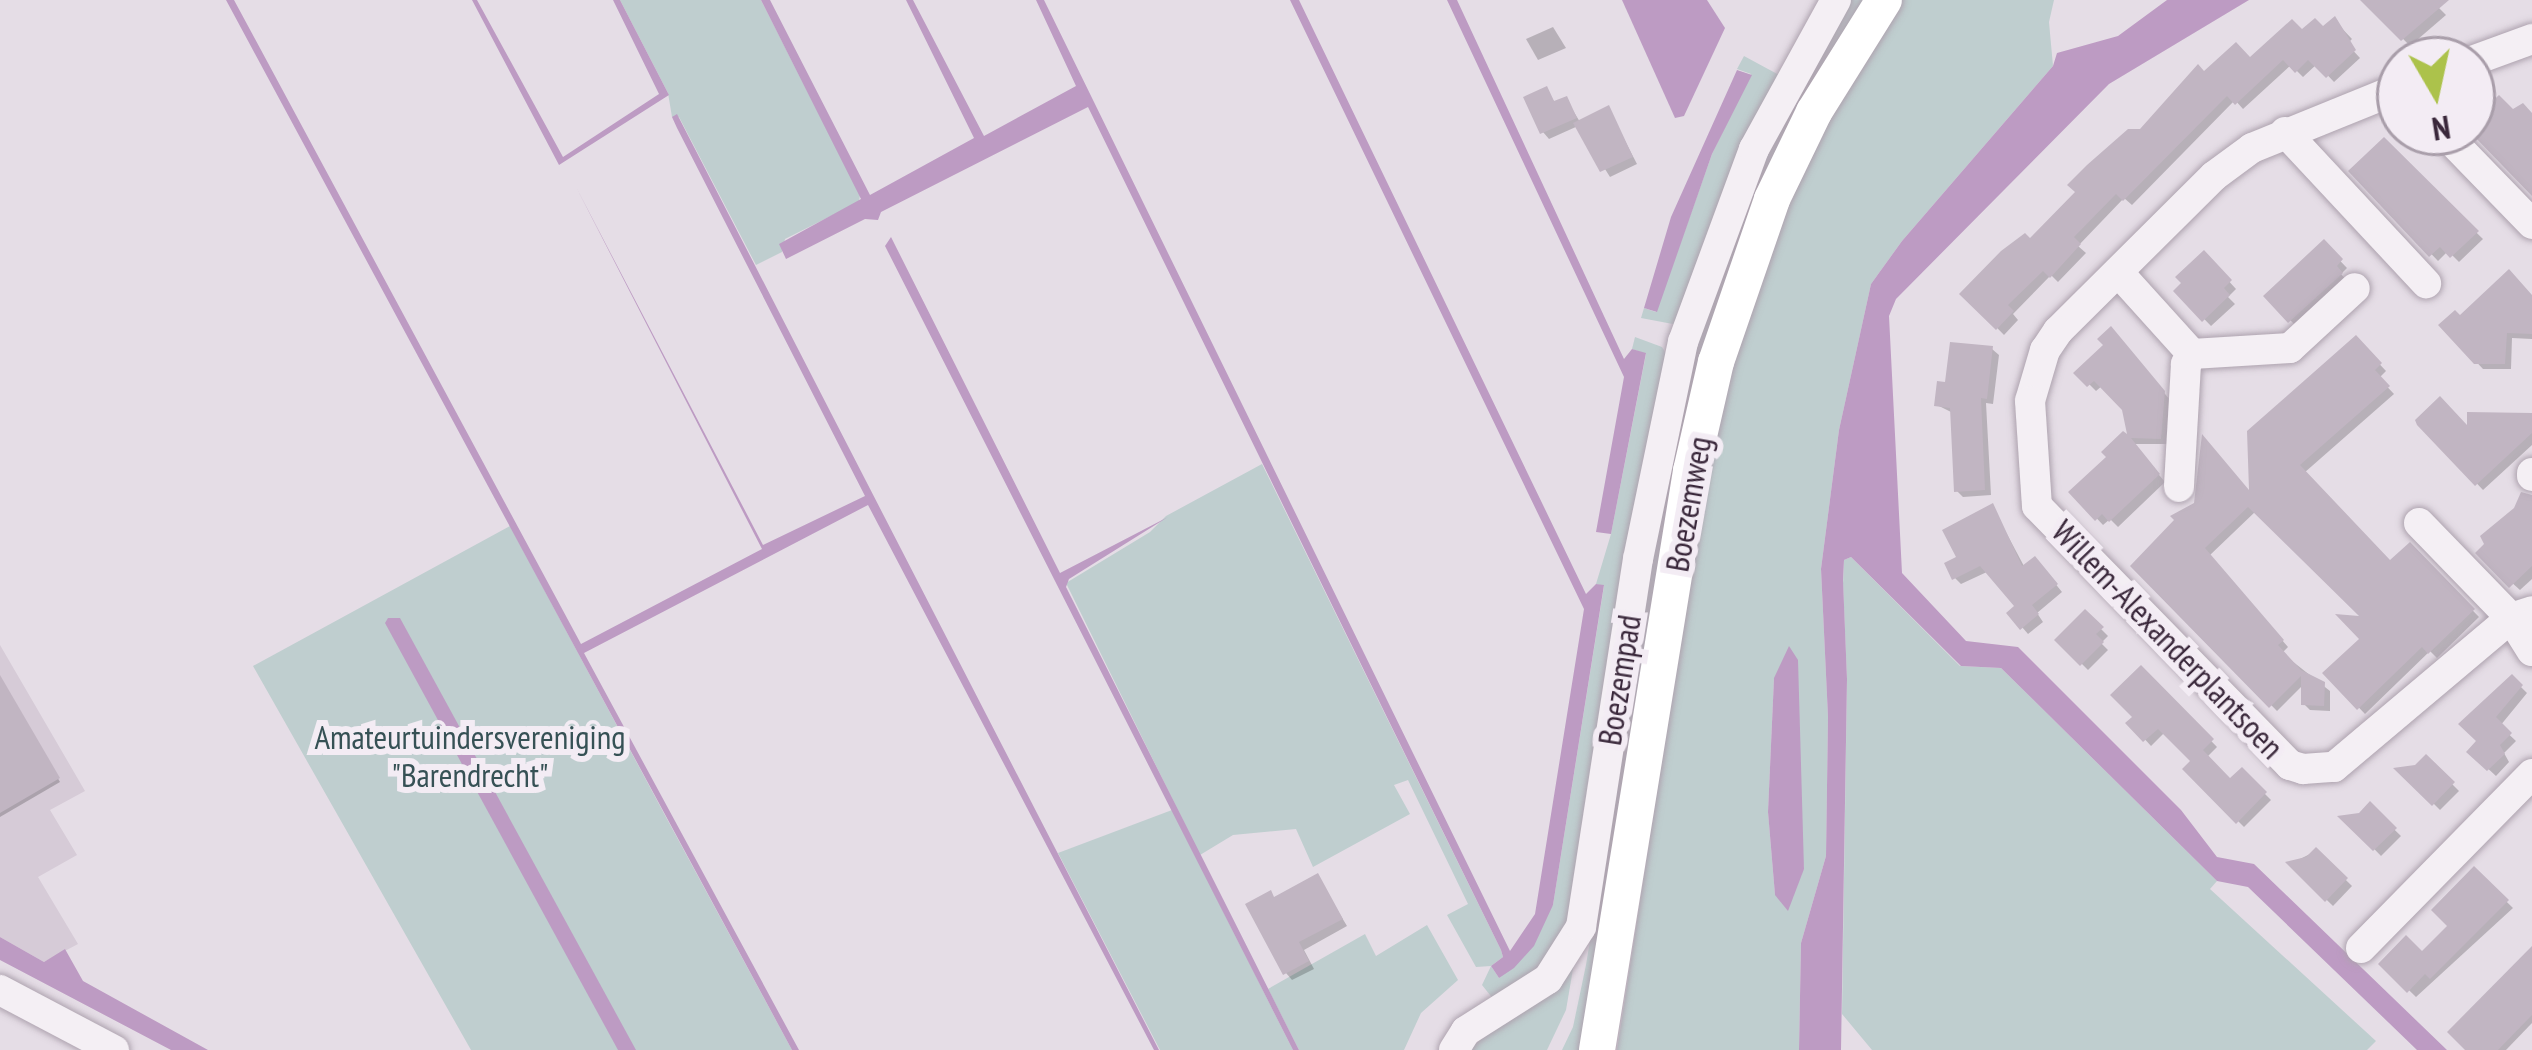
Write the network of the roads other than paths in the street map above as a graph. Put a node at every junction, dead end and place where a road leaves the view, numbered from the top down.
1 (1836, 0) edge
2 (1884, 0) edge
3 (2532, 39) edge
4 (2496, 52) edge
5 (2376, 97) edge
6 (2285, 132) junction
7 (2466, 156) edge
8 (2532, 224) edge
9 (2118, 272) junction
10 (2426, 283) dead end
11 (2355, 288) dead end
12 (2192, 354) junction
13 (2179, 487) dead end
14 (2419, 523) dead end
15 (2522, 615) edge
16 (2532, 651) edge
17 (2532, 774) edge
18 (2361, 949) dead end
19 (0, 990) edge
20 (1599, 1048) edge
21 (114, 1050) edge
22 (1454, 1050) edge

1 - 22 street, Boezempad
2 - 20 main road, Boezemweg
3 - 4 street
5 - 6 street, Willem-Alexanderplantsoen
6 - 9 street, Willem-Alexanderplantsoen
6 - 10 street
7 - 8 street
9 - 12 street
9 - 15 street, Willem-Alexanderplantsoen
11 - 12 street
12 - 13 street
14 - 15 street
15 - 16 street
17 - 18 street
19 - 21 street

